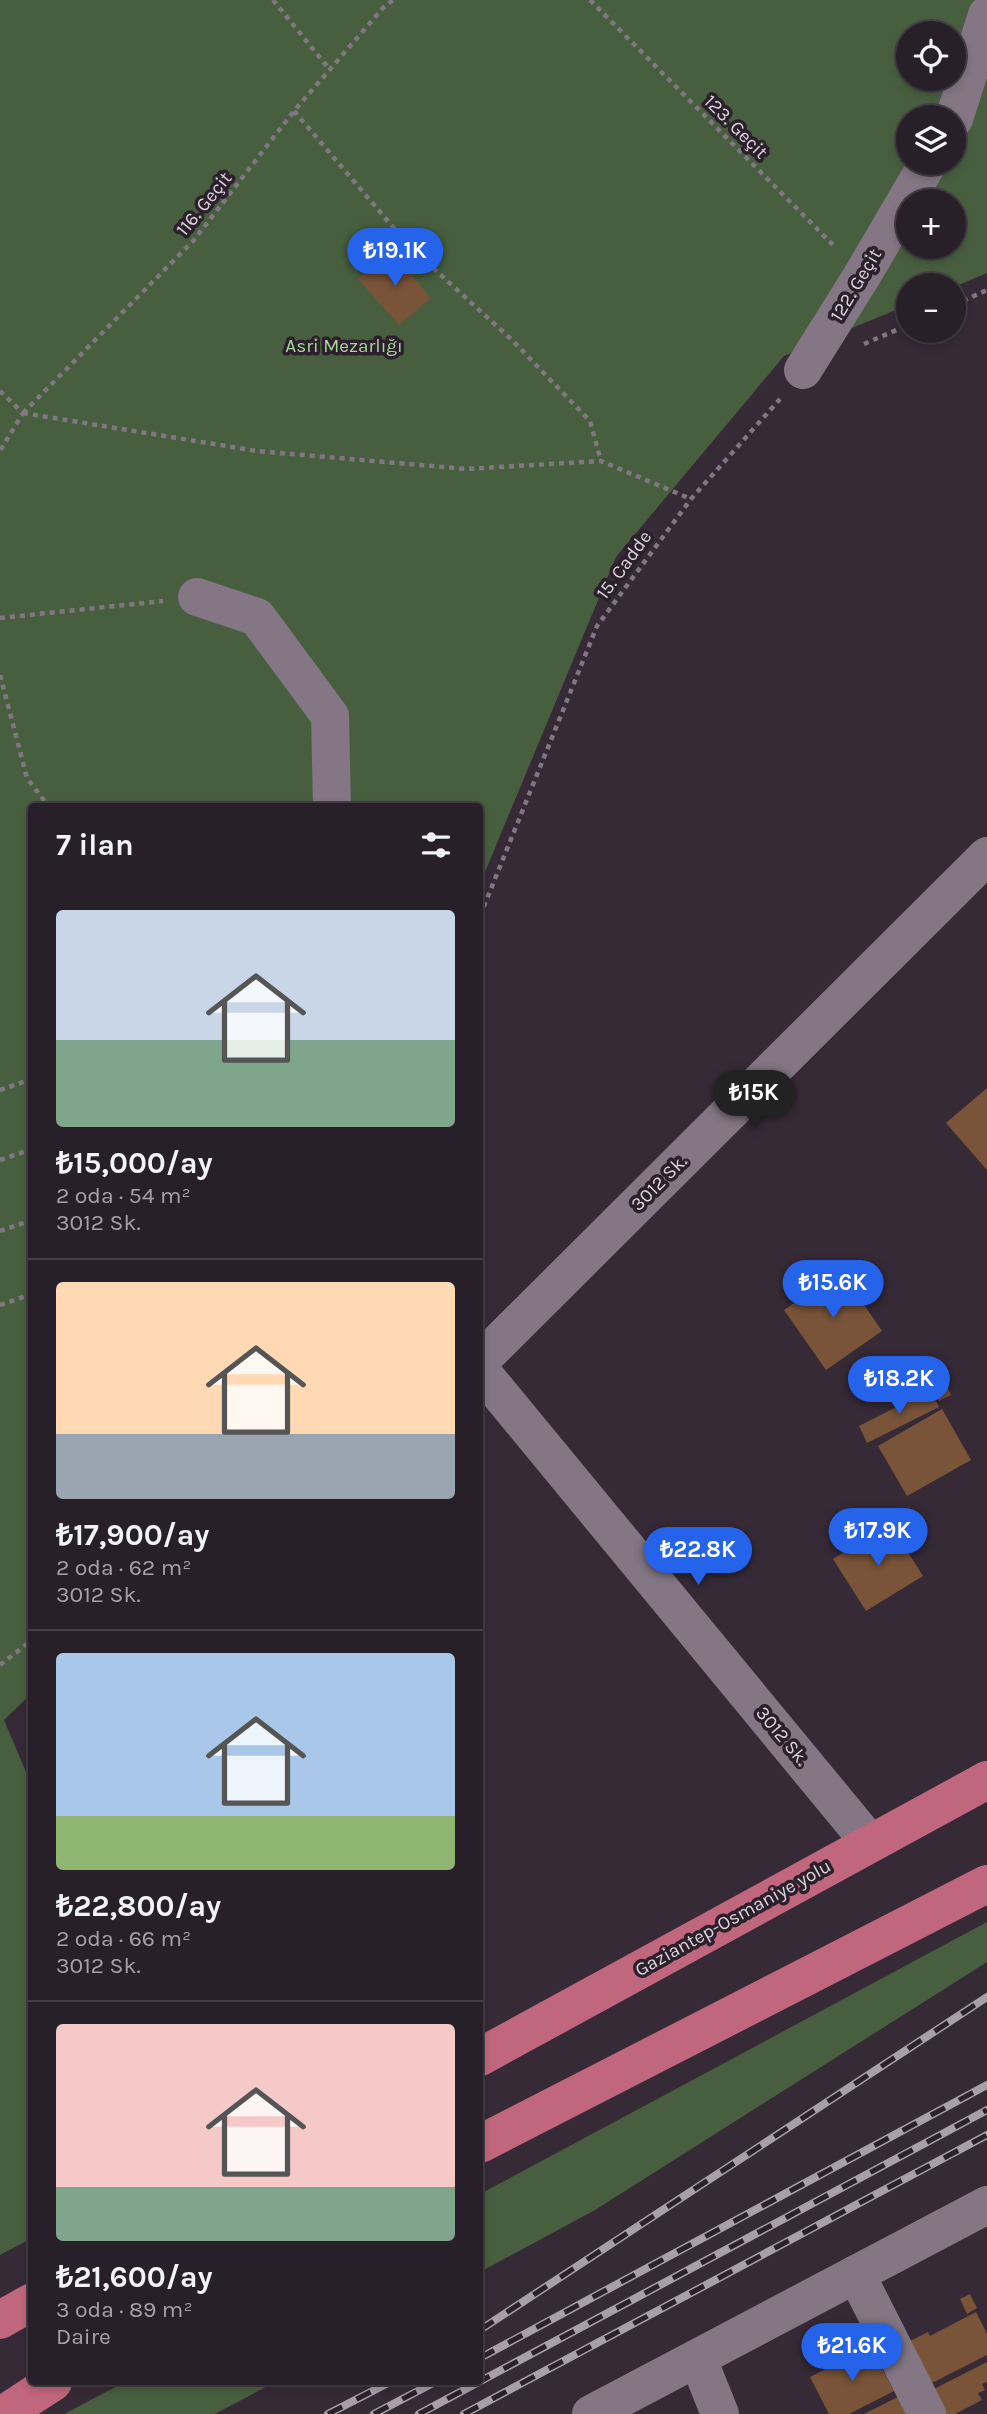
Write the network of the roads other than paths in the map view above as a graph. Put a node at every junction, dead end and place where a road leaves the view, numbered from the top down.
1 (987, 15) edge
2 (958, 105) edge
3 (921, 175) edge
4 (803, 370) road end
5 (197, 597) road end
6 (332, 803) edge
7 (987, 856) edge
8 (483, 1358) edge
9 (483, 1374) edge
10 (987, 1780) edge
11 (870, 1843) junction
12 (987, 1884) edge
13 (483, 2055) edge
14 (483, 2142) edge
15 (987, 2204) edge
16 (856, 2274) junction
17 (28, 2304) edge
18 (0, 2320) edge
19 (698, 2359) junction
20 (28, 2385) edge
21 (48, 2385) edge
22 (0, 2401) edge
23 (4, 2414) edge
24 (591, 2414) edge
25 (720, 2414) edge
26 (927, 2414) edge

1 - 2 street
3 - 4 street, 122. Geçit
5 - 6 street
7 - 8 street, 3012 Sk.
9 - 11 street, 3012 Sk.
10 - 11 highway, Gaziantep-Osmaniye yolu
11 - 13 highway, Gaziantep-Osmaniye yolu
12 - 14 highway
15 - 16 street
16 - 19 street
16 - 26 street
17 - 18 highway
19 - 24 street
19 - 25 street
20 - 22 highway
21 - 23 highway

